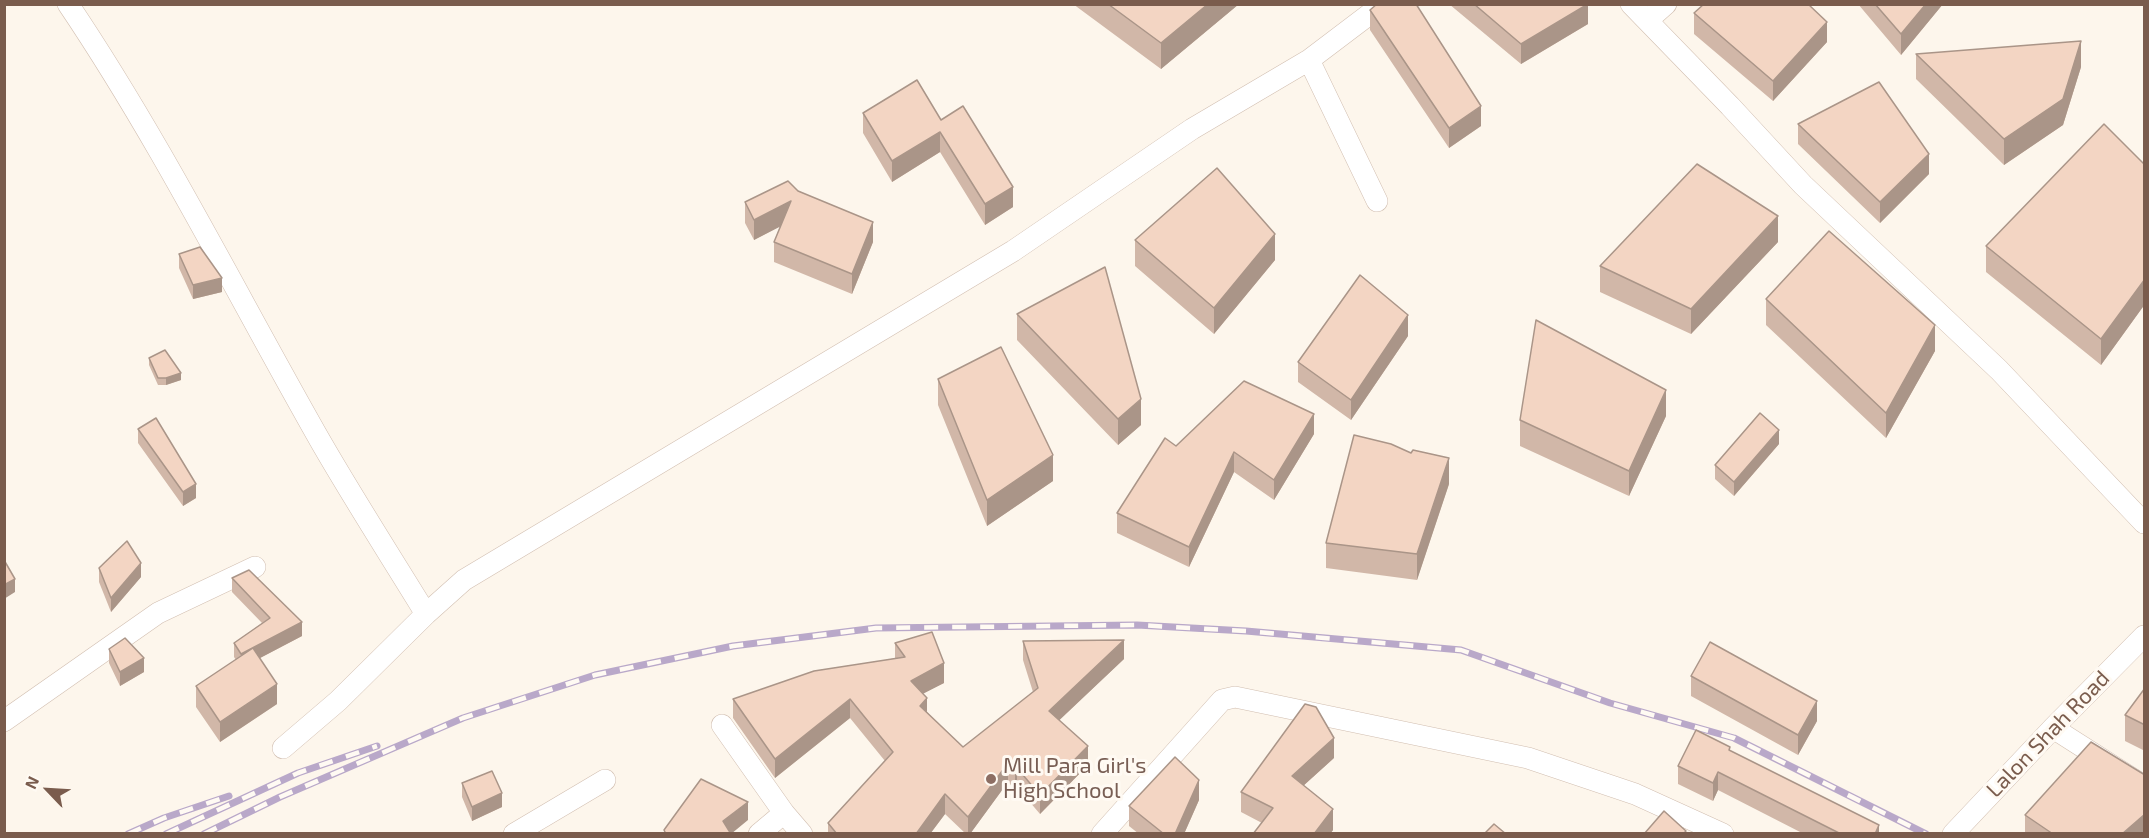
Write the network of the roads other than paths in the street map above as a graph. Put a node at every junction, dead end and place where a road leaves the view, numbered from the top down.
1 (68, 4) edge
2 (1383, 4) edge
3 (1631, 4) edge
4 (1666, 4) edge
5 (1648, 20) junction
6 (1309, 60) junction
7 (1377, 201) dead end
8 (2145, 524) edge
9 (255, 567) dead end
10 (426, 614) junction
11 (2145, 636) edge
12 (4, 720) edge
13 (722, 725) dead end
14 (2053, 728) junction
15 (283, 748) dead end
16 (605, 780) dead end
17 (2145, 786) edge
18 (784, 813) junction
19 (1112, 830) edge
20 (514, 834) edge
21 (759, 834) edge
22 (802, 834) edge
23 (1723, 834) edge
24 (1953, 834) edge

1 - 10 street
2 - 6 street
3 - 5 street
4 - 5 street
5 - 8 street
6 - 7 street
6 - 10 street
9 - 12 street
10 - 15 street
11 - 14 street, Lalon Shah Road
13 - 18 street
14 - 17 street
14 - 24 street, Lalon Shah Road
16 - 20 street
18 - 21 street
18 - 22 street
19 - 23 street

